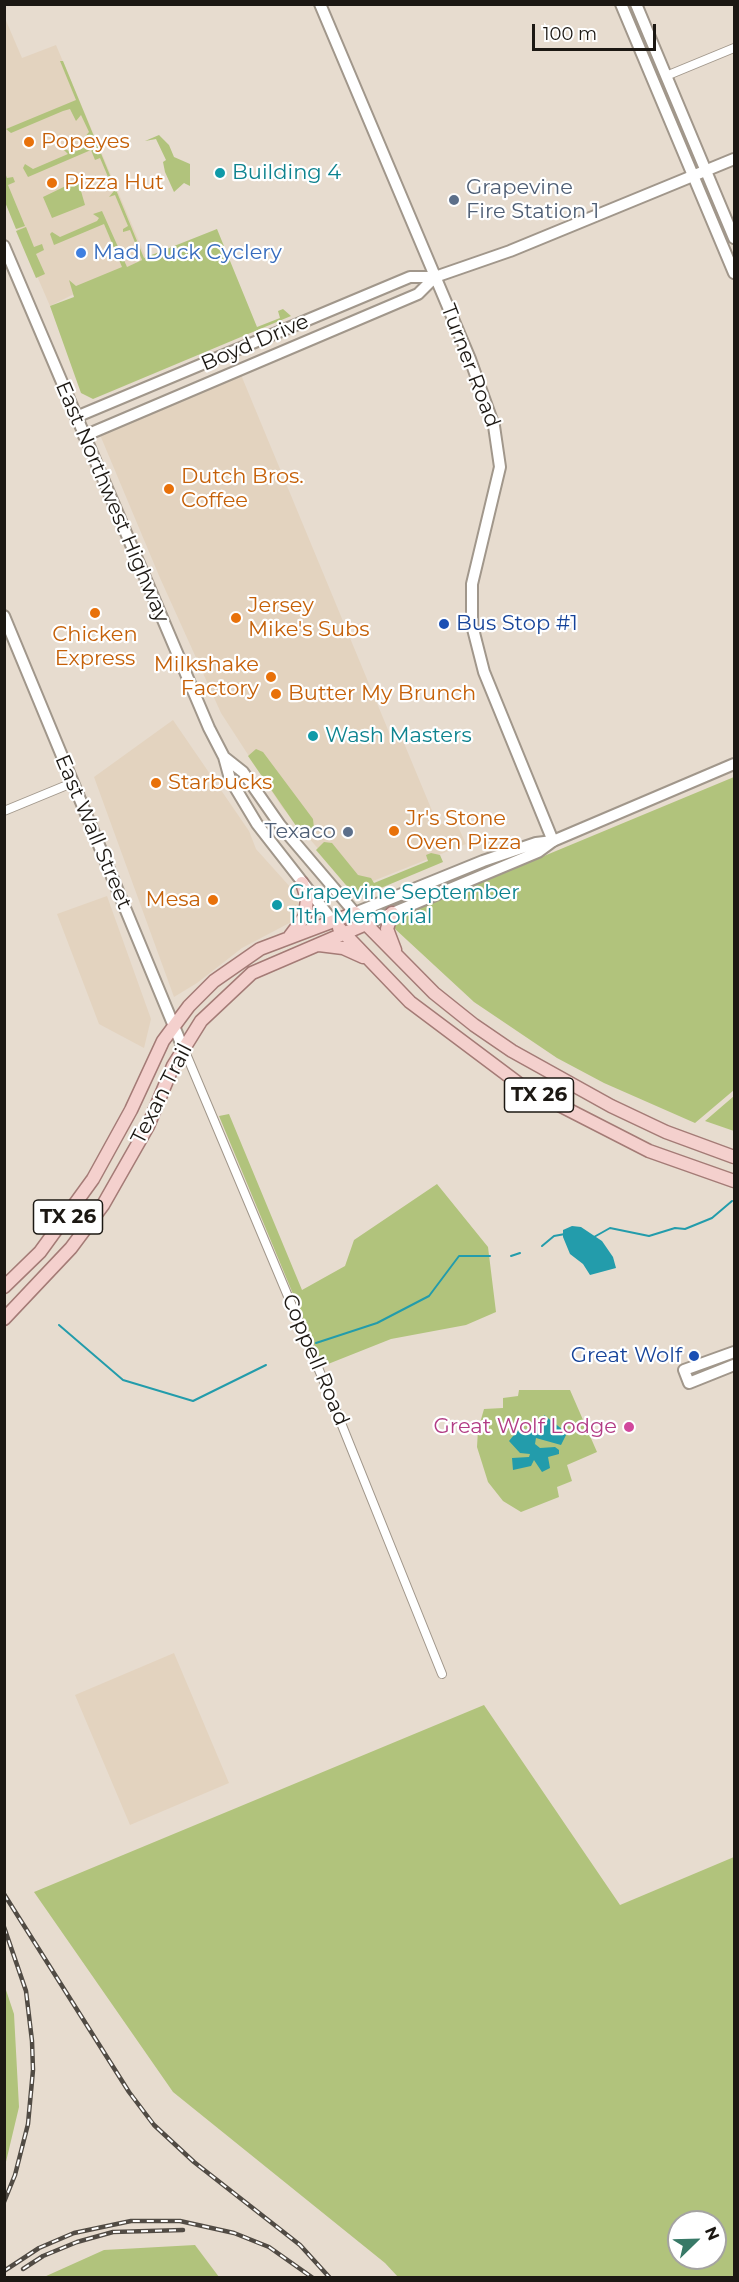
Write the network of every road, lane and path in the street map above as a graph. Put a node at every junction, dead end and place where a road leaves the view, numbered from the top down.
1 (320, 4) edge
2 (621, 4) edge
3 (636, 4) edge
4 (735, 48) edge
5 (666, 76) junction
6 (735, 159) edge
7 (706, 171) junction
8 (694, 176) junction
9 (735, 238) edge
10 (4, 246) edge
11 (735, 273) edge
12 (435, 277) junction
13 (318, 316) junction
14 (302, 323) junction
15 (317, 337) junction
16 (76, 417) junction
17 (84, 436) junction
18 (4, 616) edge
19 (224, 757) junction
20 (735, 764) edge
21 (72, 783) junction
22 (4, 811) edge
23 (553, 841) junction
24 (302, 883) junction
25 (355, 912) junction
26 (392, 913) junction
27 (332, 920) junction
28 (366, 924) junction
29 (344, 934) junction
30 (290, 936) junction
31 (318, 945) junction
32 (401, 962) junction
33 (375, 967) junction
34 (174, 1026) junction
35 (183, 1048) junction
36 (735, 1157) edge
37 (735, 1181) edge
38 (40, 1252) junction
39 (56, 1265) junction
40 (4, 1287) edge
41 (4, 1319) edge
42 (735, 1352) edge
43 (735, 1365) edge
44 (442, 1674) dead end

1 - 12 street, Turner Road
2 - 8 street
3 - 5 street
4 - 5 street
5 - 7 street
6 - 7 street, Boyd Drive
7 - 8 street, Boyd Drive
7 - 9 street
8 - 11 street
8 - 12 street, Boyd Drive
10 - 16 street, East Northwest Highway
12 - 13 street, Boyd Drive
12 - 15 street, Boyd Drive
12 - 23 street, Turner Road
13 - 14 street, Boyd Drive
13 - 15 street
14 - 15 street
14 - 16 street, Boyd Drive
15 - 17 street, Boyd Drive
16 - 17 street, East Northwest Highway
17 - 19 street, East Northwest Highway
18 - 21 street, East Wall Street
19 - 24 street, East Northwest Highway
19 - 25 street, East Northwest Highway
20 - 23 street
21 - 22 street
21 - 34 street, East Wall Street
23 - 25 street
23 - 26 street
24 - 27 street, East Northwest Highway
24 - 30 main road
25 - 27 main road, Texan Trail / TX 26
25 - 28 main road, TX 26
26 - 28 street
26 - 32 main road
27 - 29 main road, TX 26
27 - 30 main road, Texan Trail / TX 26
28 - 29 main road, Texan Trail
28 - 32 main road, TX 26
29 - 31 main road, Texan Trail
29 - 33 main road, TX 26
30 - 34 main road, Texan Trail / TX 26
31 - 33 main road, TX 26
31 - 35 main road, Texan Trail / TX 26
32 - 36 main road, TX 26
33 - 37 main road, TX 26
34 - 35 street, East Wall Street
34 - 38 main road, Texan Trail / TX 26
35 - 39 main road, Texan Trail / TX 26
35 - 44 street, Coppell Road
38 - 39 main road
38 - 40 main road, Texan Trail / TX 26
39 - 41 main road, Texan Trail / TX 26
42 - 43 street

